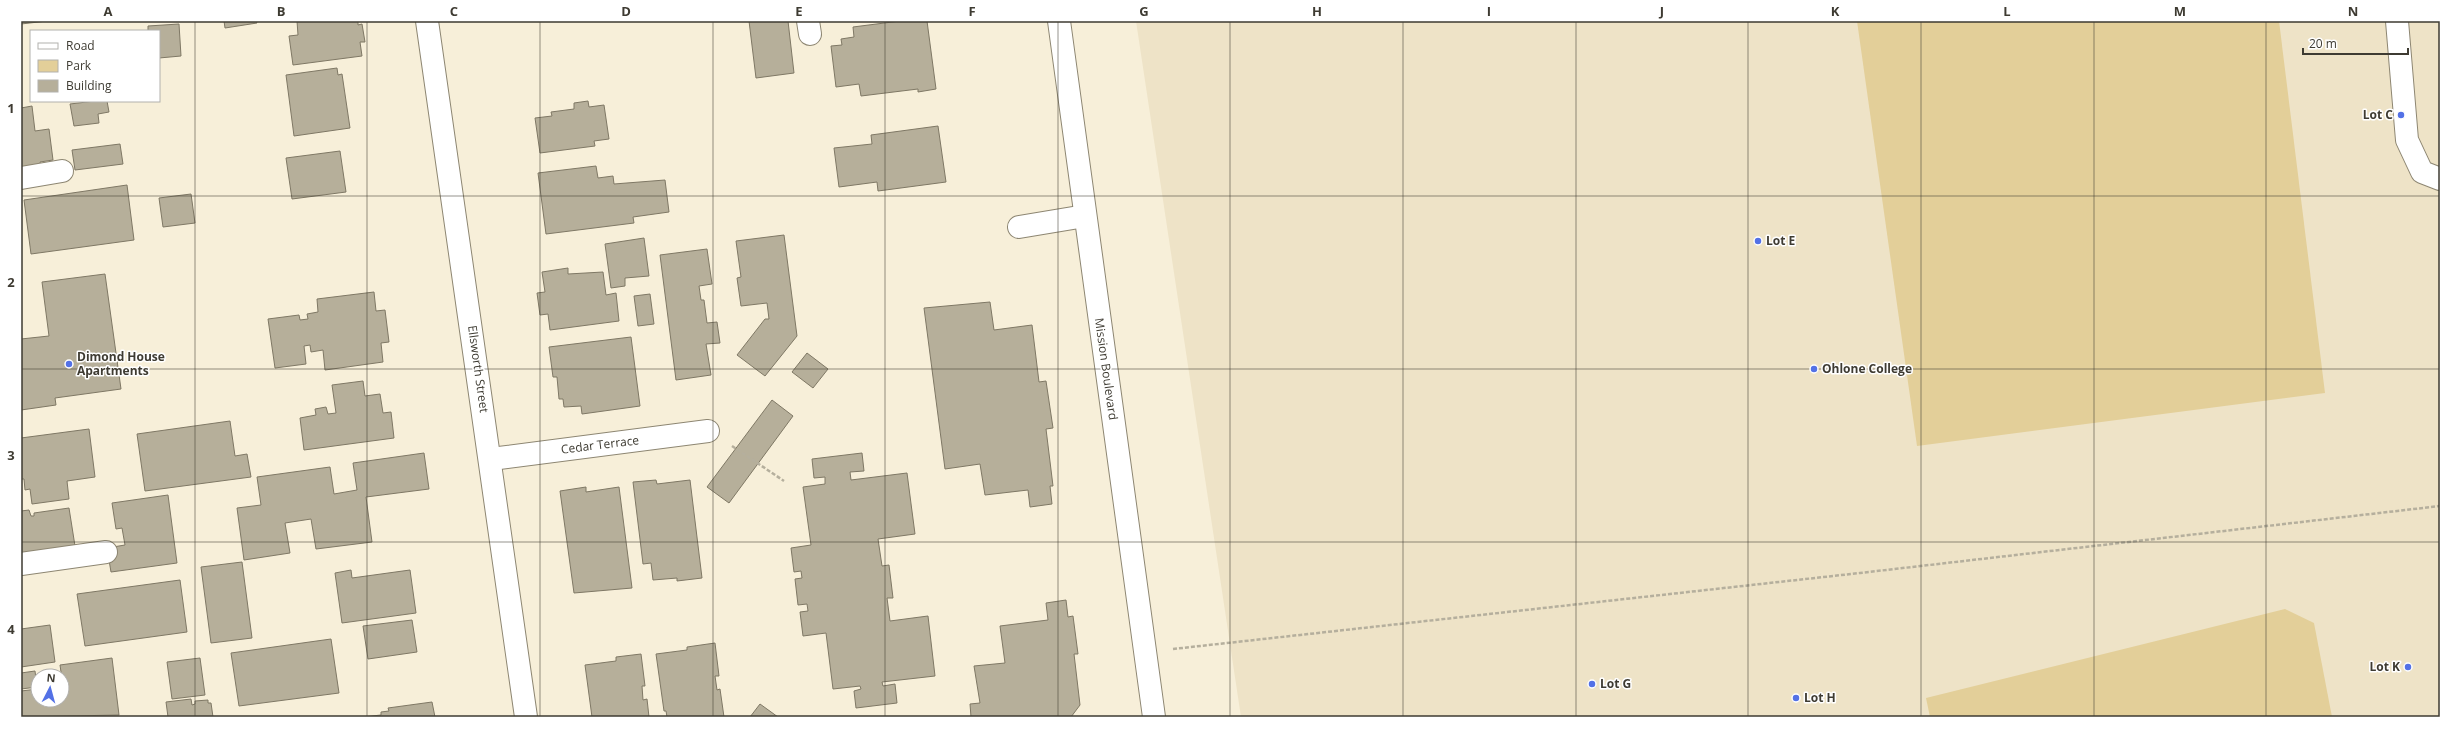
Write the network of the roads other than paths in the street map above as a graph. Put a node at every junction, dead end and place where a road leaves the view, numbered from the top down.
1 (427, 21) edge
2 (1058, 21) edge
3 (2397, 21) edge
4 (62, 171) dead end
5 (21, 178) edge
6 (2440, 180) edge
7 (1085, 216) junction
8 (1019, 227) dead end
9 (708, 431) road end
10 (491, 459) junction
11 (106, 552) dead end
12 (21, 564) edge
13 (526, 717) edge
14 (1154, 717) edge

1 - 10 street, Ellsworth Street
2 - 7 street, Mission Boulevard
3 - 6 street
4 - 5 street
7 - 8 street
7 - 14 street, Mission Boulevard
9 - 10 street, Cedar Terrace
10 - 13 street, Ellsworth Street
11 - 12 street

